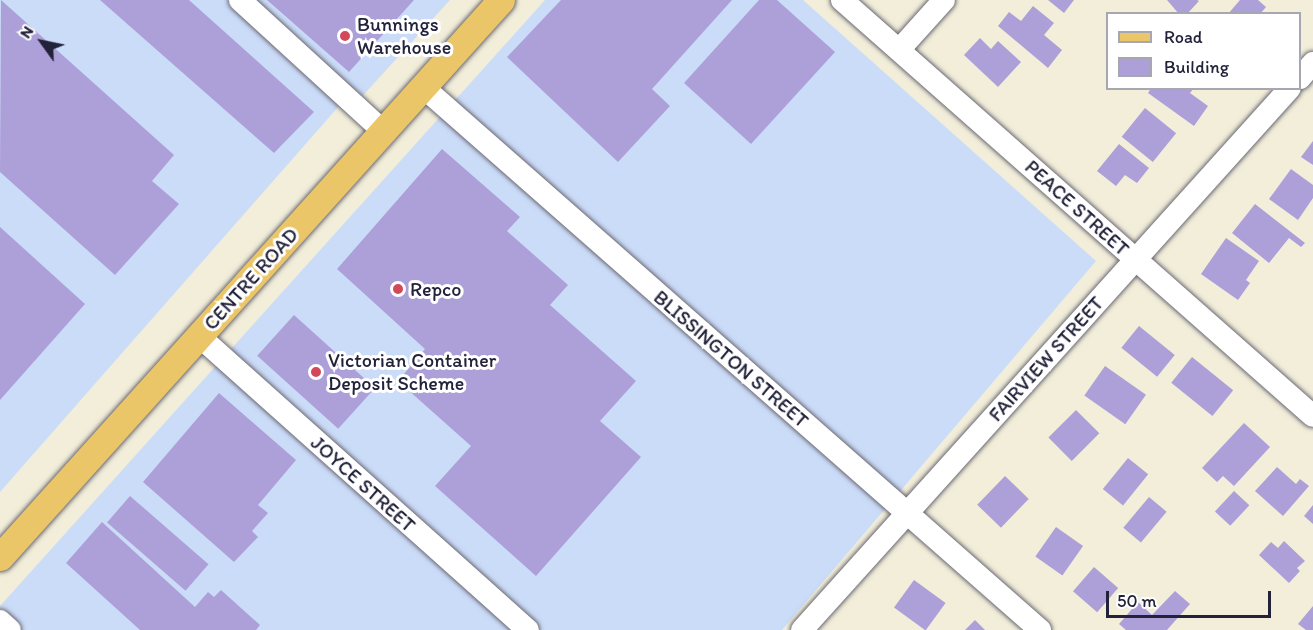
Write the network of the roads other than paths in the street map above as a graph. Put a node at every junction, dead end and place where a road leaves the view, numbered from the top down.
1 (240, 0) edge
2 (501, 0) edge
3 (842, 0) edge
4 (944, 0) edge
5 (899, 50) junction
6 (1313, 63) edge
7 (1301, 76) edge
8 (423, 87) junction
9 (1288, 90) edge
10 (384, 132) junction
11 (1135, 260) junction
12 (199, 336) junction
13 (1313, 416) edge
14 (907, 513) junction
15 (0, 557) edge
16 (0, 621) edge
17 (10, 630) edge
18 (528, 630) edge
19 (802, 630) edge
20 (1040, 630) edge

1 - 10 street
2 - 8 main road, CENTRE ROAD
3 - 5 street, PEACE STREET
4 - 5 street
5 - 11 street, PEACE STREET
6 - 7 street
8 - 10 main road, CENTRE ROAD
8 - 14 street, BLISSINGTON STREET
9 - 11 street, FAIRVIEW STREET
10 - 12 main road, CENTRE ROAD
11 - 13 street, PEACE STREET
11 - 14 street, FAIRVIEW STREET
12 - 15 main road, CENTRE ROAD
12 - 18 street, JOYCE STREET
14 - 19 street, FAIRVIEW STREET
14 - 20 street, BLISSINGTON STREET
16 - 17 street

